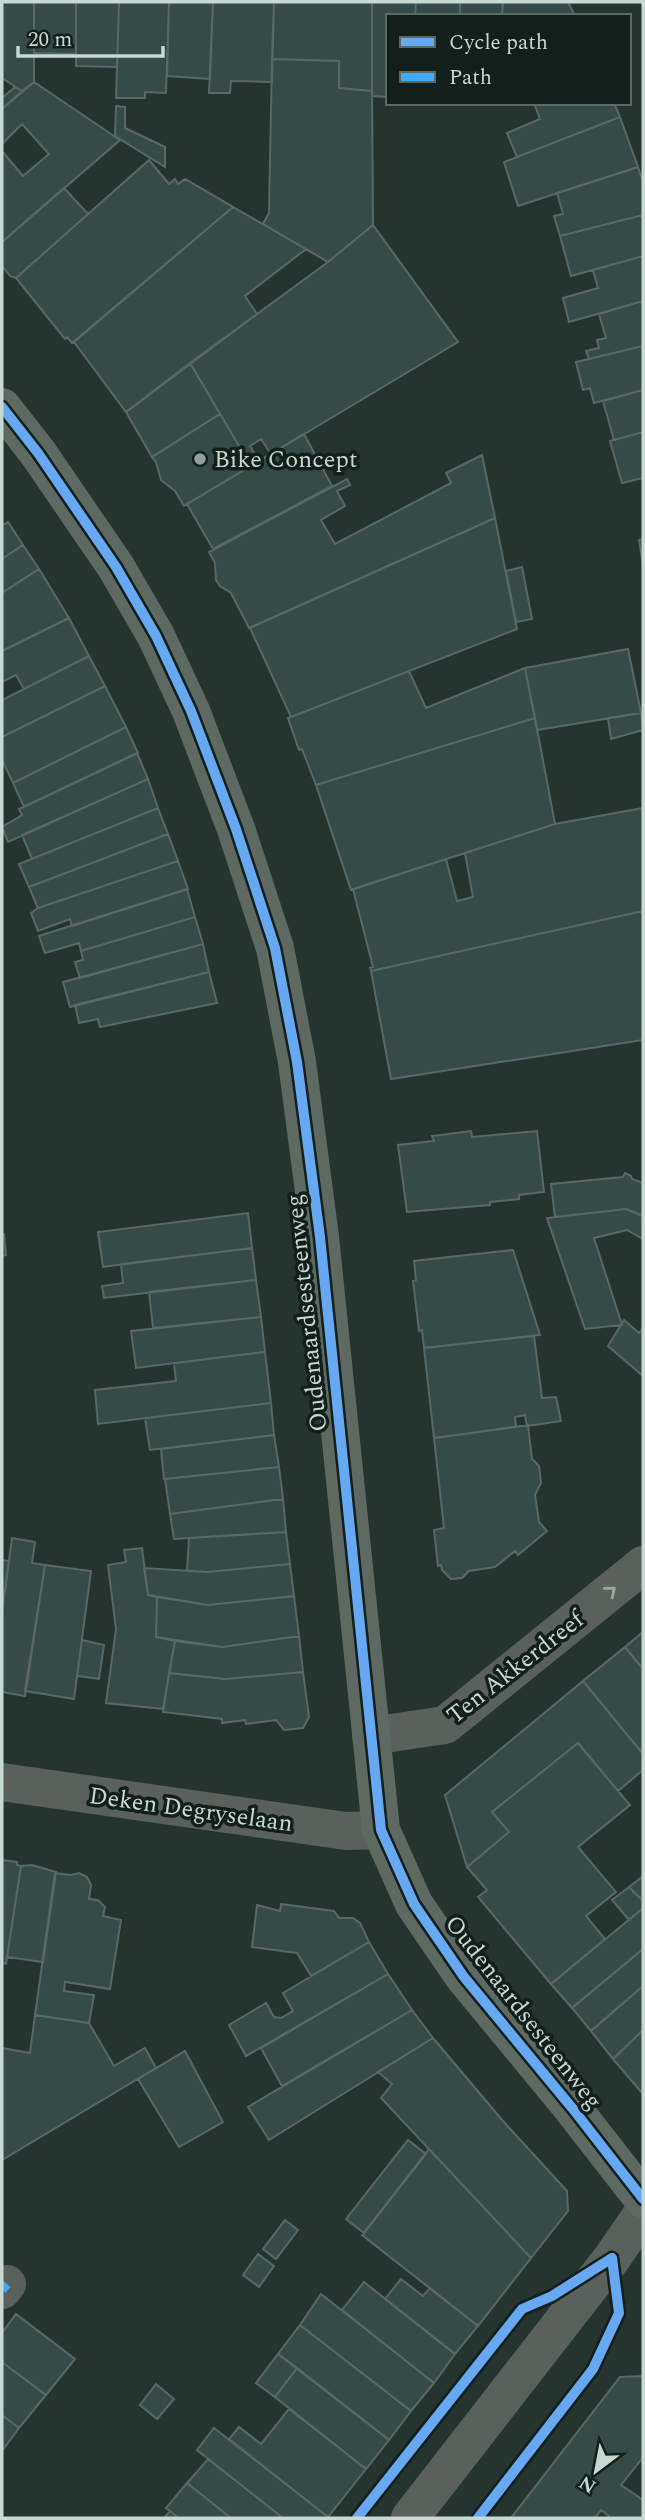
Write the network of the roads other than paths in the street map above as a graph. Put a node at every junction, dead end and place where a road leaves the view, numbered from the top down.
1 (2, 407) edge
2 (643, 1565) edge
3 (371, 1737) junction
4 (2, 1782) edge
5 (381, 1830) junction
6 (643, 2199) edge
7 (643, 2213) edge
8 (410, 2518) edge

1 - 3 main road, Oudenaardsesteenweg
3 -> 2 street, Ten Akkerdreef
3 - 5 main road, Oudenaardsesteenweg
4 - 5 street, Deken Degryselaan
5 - 6 main road, Oudenaardsesteenweg
7 - 8 street

